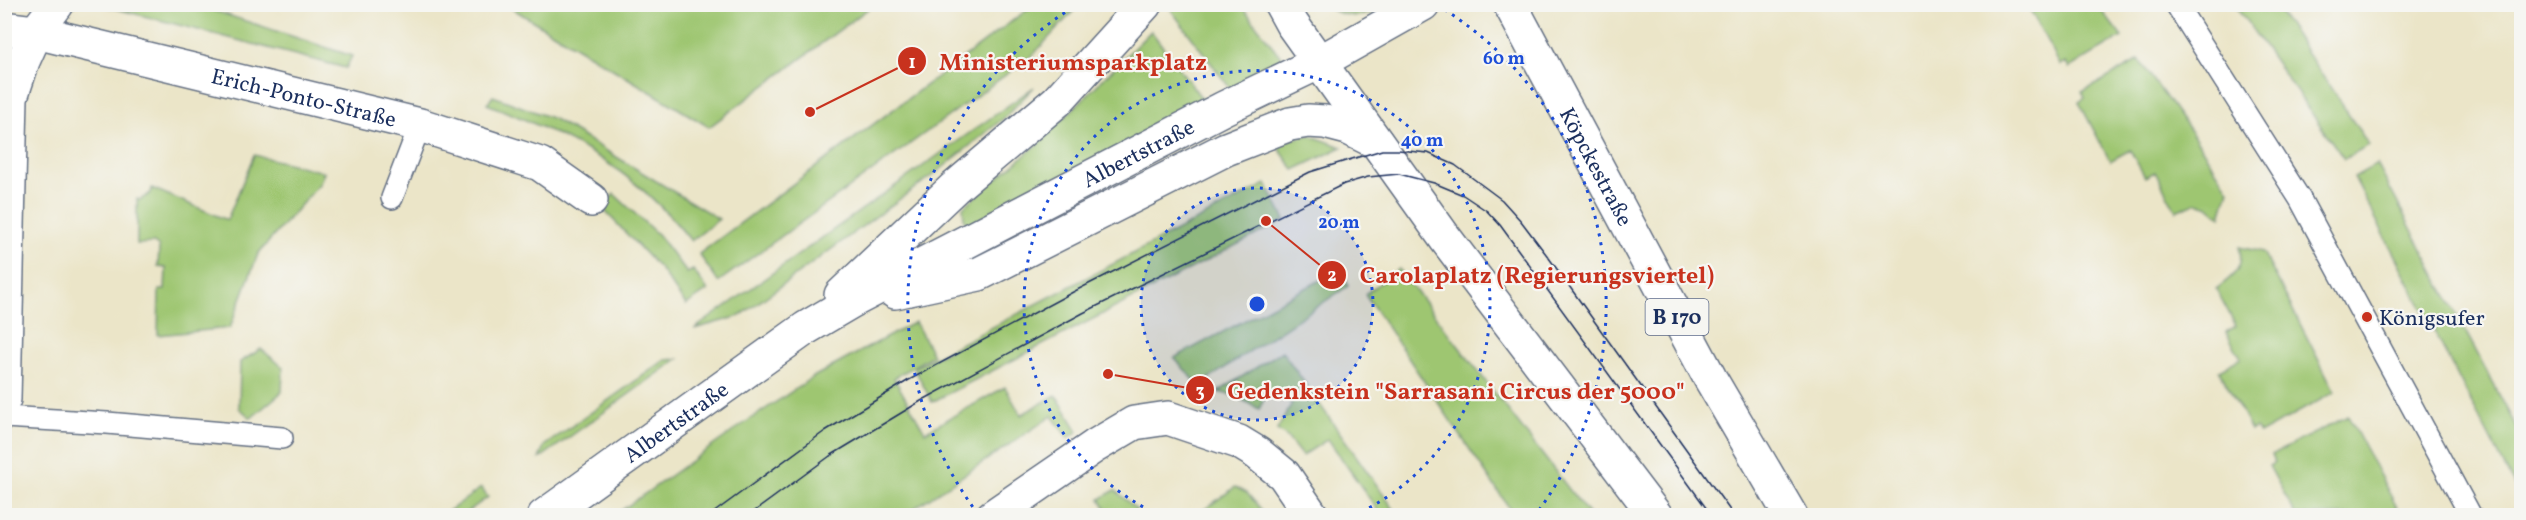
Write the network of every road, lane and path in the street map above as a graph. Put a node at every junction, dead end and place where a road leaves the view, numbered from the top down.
1 (57, 4) edge
2 (1145, 4) edge
3 (1281, 4) edge
4 (1423, 4) edge
5 (1510, 4) edge
6 (2176, 4) edge
7 (4, 28) edge
8 (36, 32) junction
9 (1320, 62) junction
10 (420, 125) junction
11 (1376, 142) junction
12 (392, 198) dead end
13 (591, 200) dead end
14 (852, 301) junction
15 (806, 328) junction
16 (4, 399) edge
17 (4, 417) edge
18 (282, 438) dead end
19 (544, 516) edge
20 (993, 516) edge
21 (1312, 516) edge
22 (1656, 516) edge
23 (1791, 516) edge
24 (2471, 516) edge

1 - 8 main road
2 - 15 main road, Albertstraße
3 - 9 main road
4 - 9 main road, Albertstraße
5 - 23 main road, Köpckestraße / B 170
6 - 24 lane
7 - 8 main road, Erich-Ponto-Straße
8 - 10 main road, Erich-Ponto-Straße
8 - 16 main road
9 - 11 main road
9 - 14 main road, Albertstraße
10 - 12 lane
10 - 13 main road, Erich-Ponto-Straße
11 - 14 main road, Albertstraße
11 - 22 main road
14 - 15 main road, Albertstraße
15 - 19 main road, Albertstraße
17 - 18 lane
20 - 21 main road

